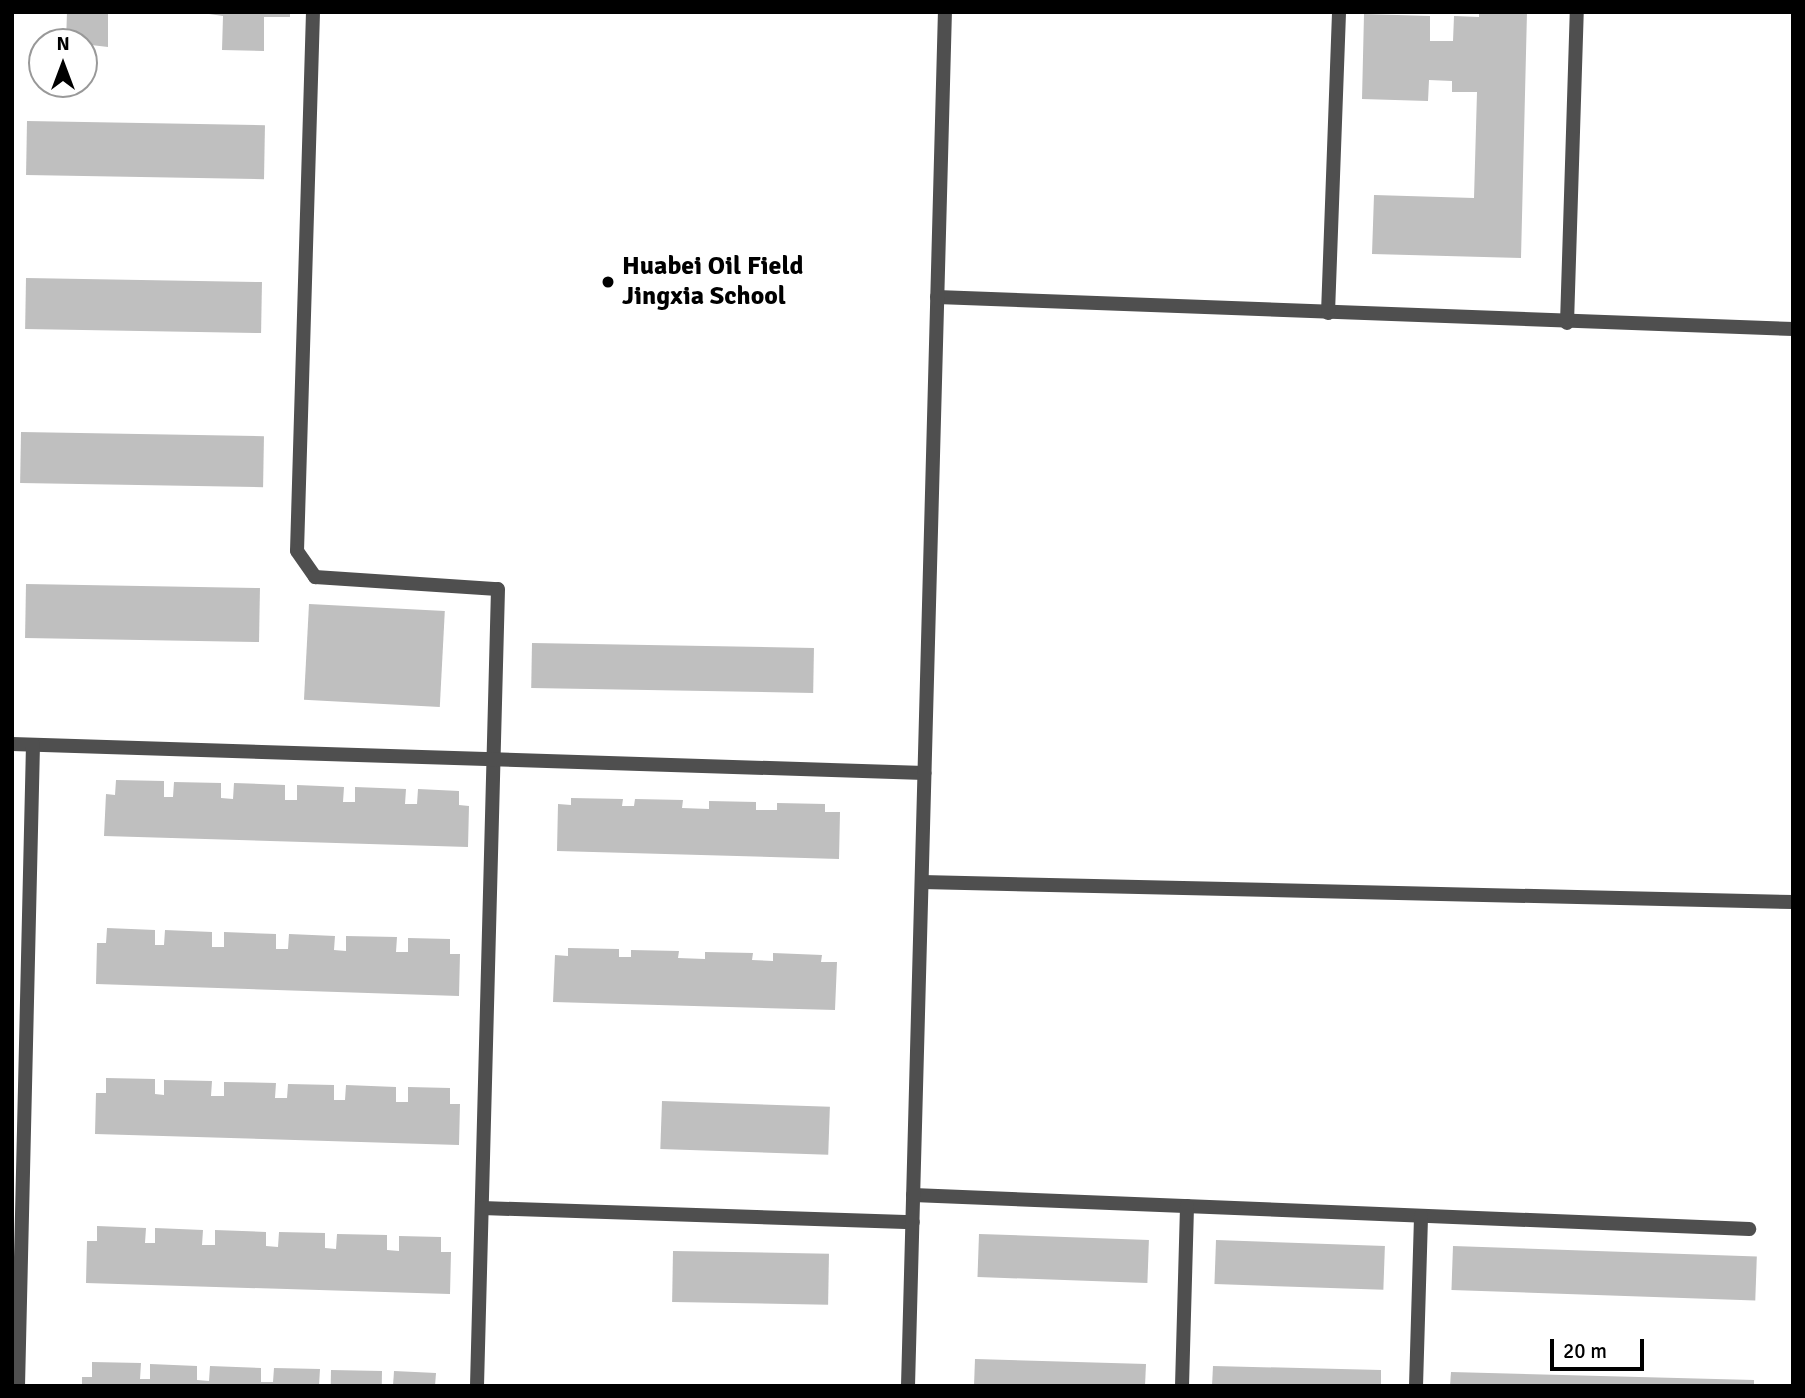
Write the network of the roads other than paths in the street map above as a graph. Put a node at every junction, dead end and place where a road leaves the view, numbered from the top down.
1 (313, 12) edge
2 (945, 12) edge
3 (1339, 12) edge
4 (1577, 12) edge
5 (937, 297) junction
6 (1328, 313) junction
7 (1567, 323) junction
8 (1793, 329) edge
9 (12, 744) edge
10 (33, 744) junction
11 (493, 759) junction
12 (925, 773) junction
13 (922, 882) junction
14 (1793, 902) edge
15 (914, 1195) junction
16 (1187, 1206) junction
17 (482, 1208) junction
18 (1420, 1216) junction
19 (913, 1222) junction
20 (1749, 1229) dead end
21 (18, 1386) edge
22 (477, 1386) edge
23 (908, 1386) edge
24 (1182, 1386) edge
25 (1416, 1386) edge

1 - 11 lane
2 - 5 lane
3 - 6 lane
4 - 7 lane
5 - 6 lane
5 - 12 lane
6 - 7 lane
7 - 8 lane
9 - 10 lane
10 - 11 lane
10 - 21 lane
11 - 12 lane
11 - 17 lane
12 - 13 lane
13 - 14 lane
13 - 15 lane
15 - 16 lane
15 - 19 lane
16 - 18 lane
16 - 24 lane
17 - 19 lane
17 - 22 lane
18 - 20 lane
18 - 25 lane
19 - 23 lane

